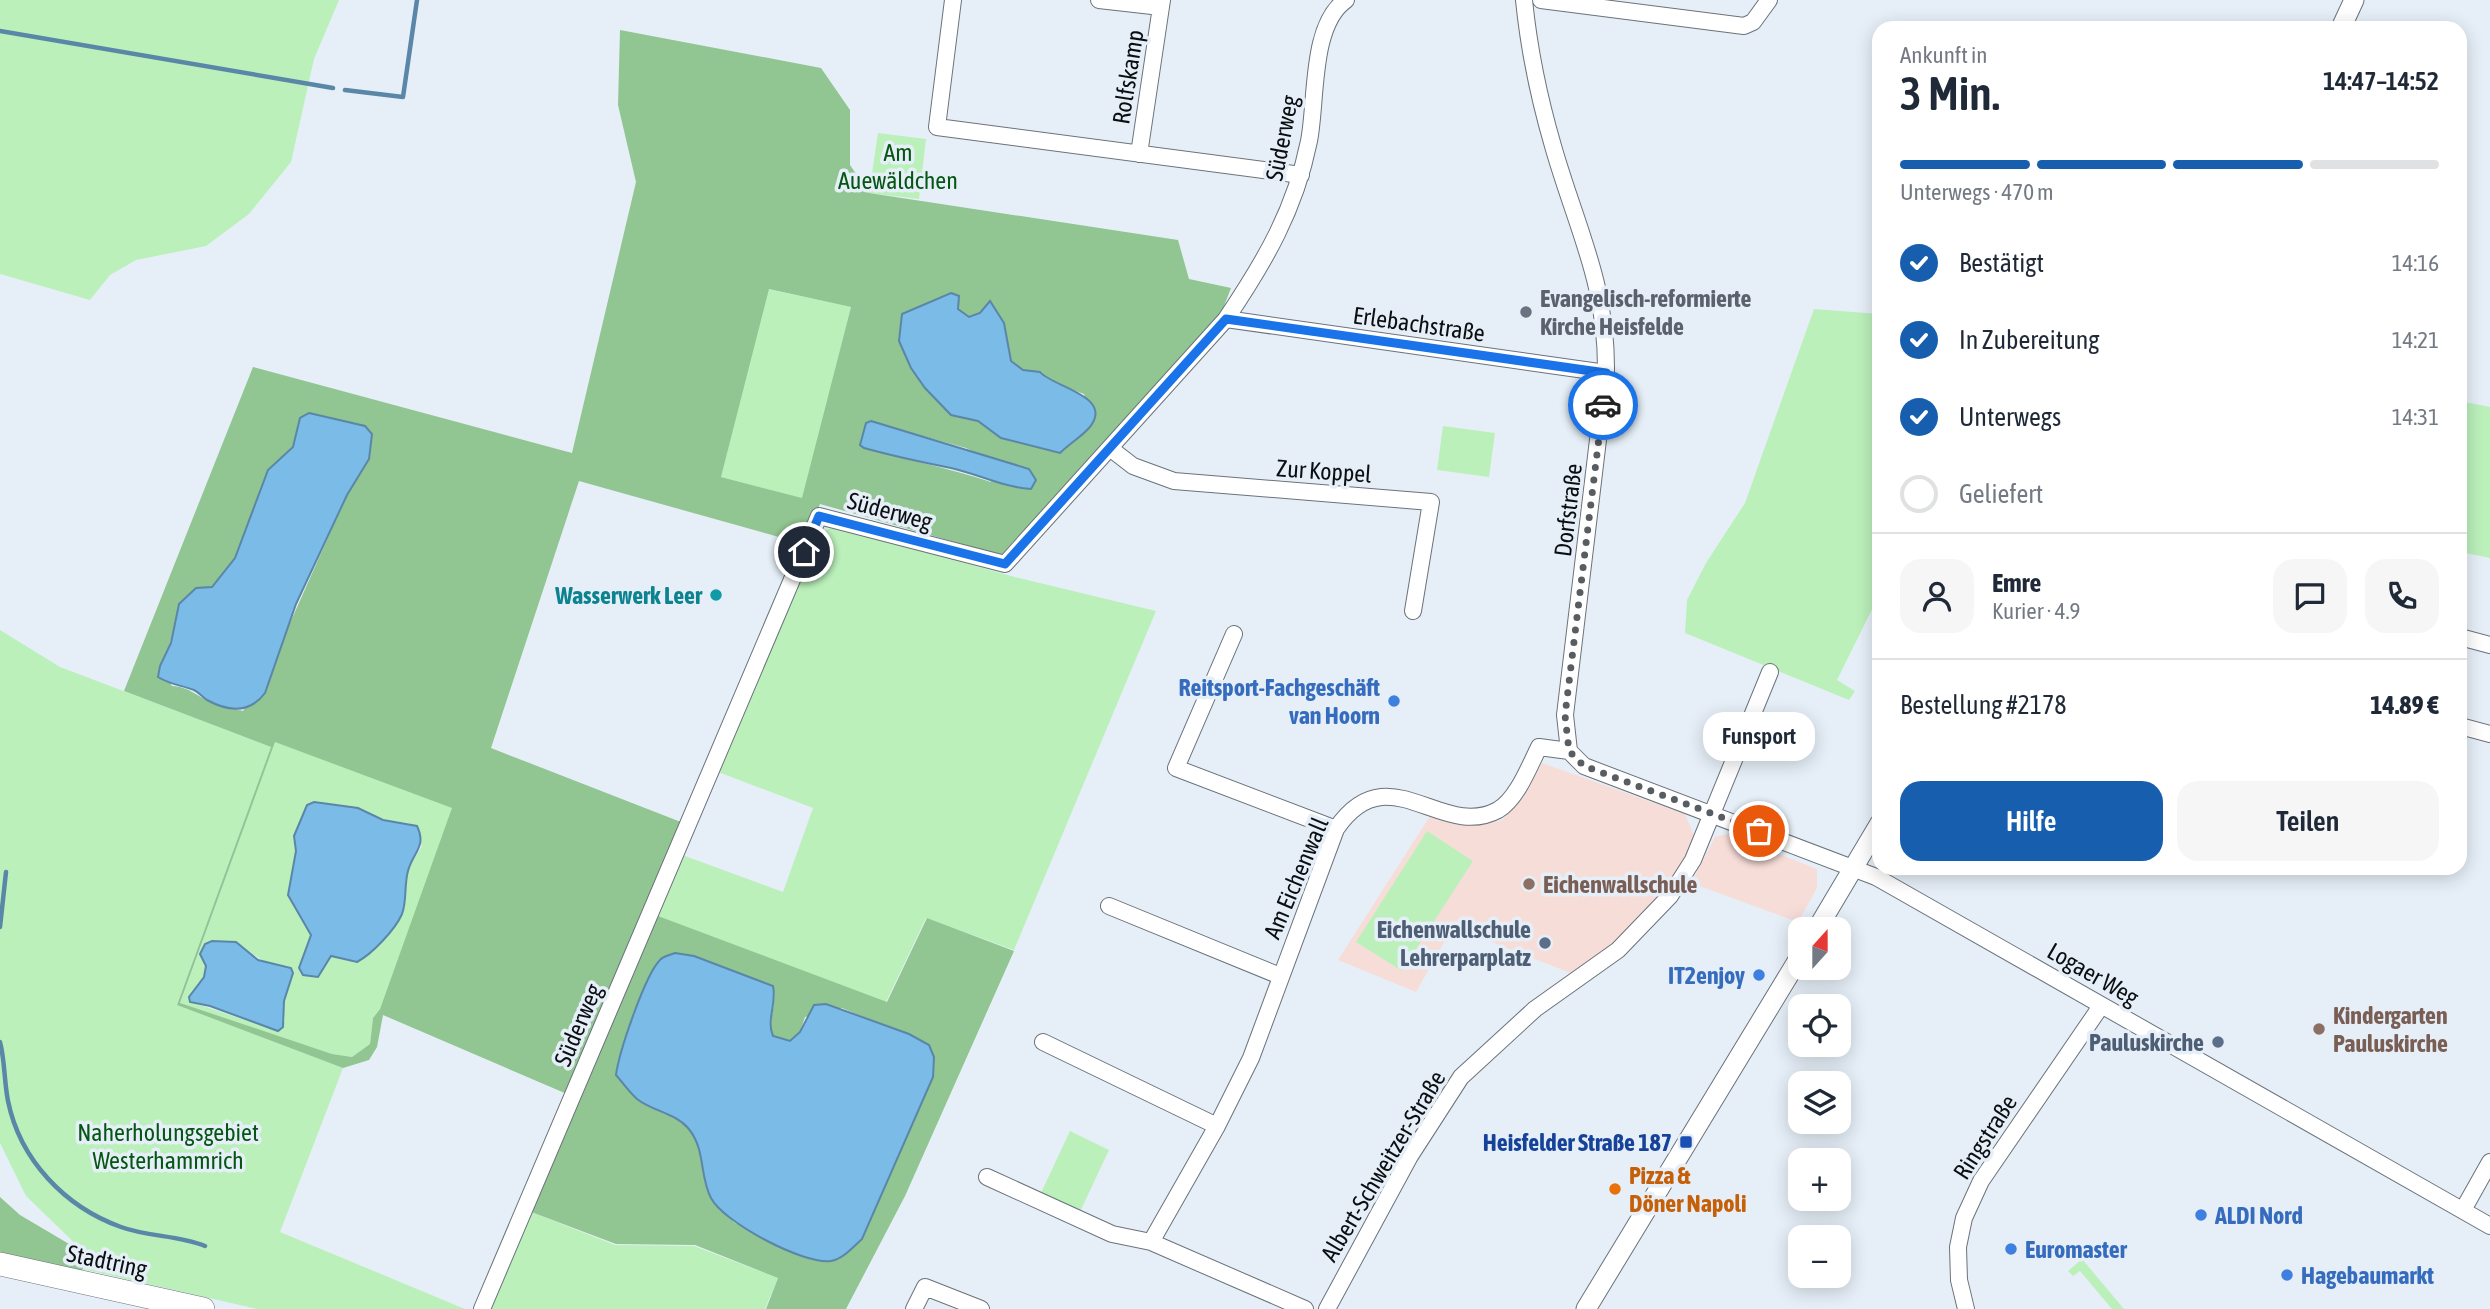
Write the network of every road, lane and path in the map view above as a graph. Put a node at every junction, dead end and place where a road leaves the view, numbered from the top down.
1 (953, 0) edge
2 (1099, 0) edge
3 (1524, 0) edge
4 (1541, 0) edge
5 (1769, 0) edge
6 (2354, 0) edge
7 (1339, 2) edge
8 (1162, 4) edge
9 (2344, 21) edge
10 (1139, 154) junction
11 (1301, 176) junction
12 (1226, 319) junction
13 (1606, 373) junction
14 (1111, 449) junction
15 (1413, 611) dead end
16 (1234, 634) dead end
17 (2467, 639) edge
18 (2490, 645) edge
19 (1770, 672) dead end
20 (2467, 728) edge
21 (2490, 734) edge
22 (1569, 751) junction
23 (1712, 813) junction
24 (1336, 830) junction
25 (1872, 837) edge
26 (1854, 867) junction
27 (1109, 906) dead end
28 (1823, 917) edge
29 (1280, 976) junction
30 (1788, 976) edge
31 (2101, 1006) junction
32 (1043, 1042) dead end
33 (1217, 1126) junction
34 (2490, 1162) edge
35 (987, 1177) dead end
36 (2463, 1210) junction
37 (2490, 1226) edge
38 (1151, 1242) junction
39 (0, 1264) edge
40 (203, 1309) edge
41 (482, 1309) edge
42 (914, 1309) edge
43 (981, 1309) edge
44 (1305, 1309) edge
45 (1327, 1309) edge
46 (1586, 1309) edge
47 (1966, 1309) edge

1 - 10 street
2 - 8 street, Rolfskamp
3 - 13 street, Dorfstraße
4 - 5 street
6 - 9 main road
7 - 11 street, Süderweg
8 - 10 street, Rolfskamp
10 - 11 street
11 - 12 street, Süderweg
12 - 13 street, Erlebachstraße
12 - 14 street, Süderweg
13 - 22 street, Dorfstraße
14 - 15 street, Zur Koppel
14 - 41 street, Süderweg
16 - 24 street
17 - 18 street
19 - 23 street
20 - 21 street
22 - 23 street
22 - 24 street, Am Eichenwall
23 - 26 street
23 - 45 street, Albert-Schweitzer-Straße
24 - 29 street, Am Eichenwall
25 - 26 main road
26 - 28 main road
26 - 31 street, Logaer Weg
27 - 29 street
29 - 33 street, Am Eichenwall
30 - 46 main road
31 - 36 street, Logaer Weg
31 - 47 street, Ringstraße
32 - 33 street
33 - 38 street, Am Eichenwall
34 - 36 street
35 - 38 street
36 - 37 street, Logaer Weg
38 - 44 street
39 - 40 highway, Stadtring
42 - 43 street

